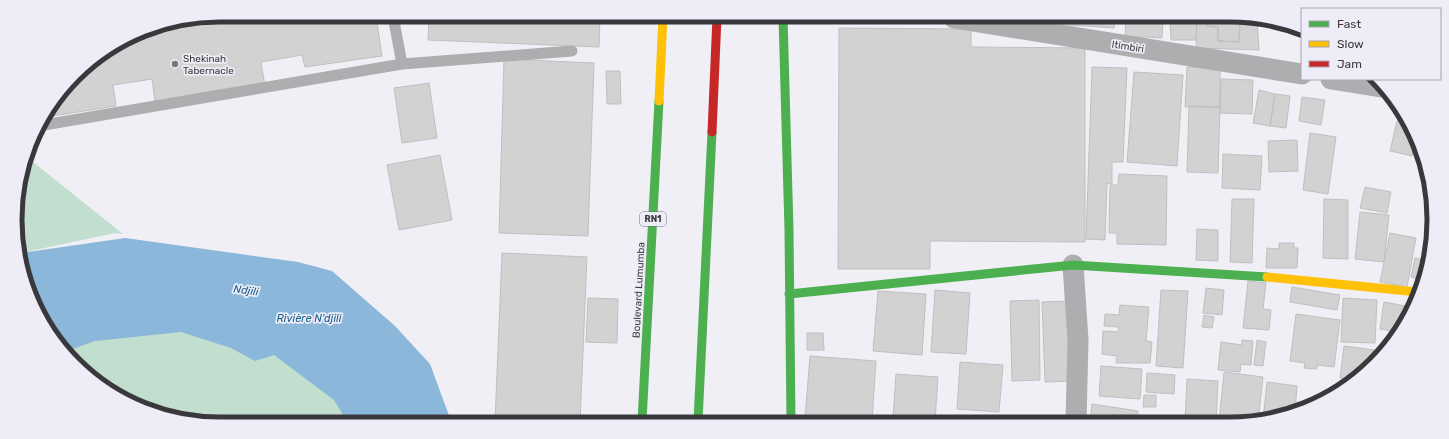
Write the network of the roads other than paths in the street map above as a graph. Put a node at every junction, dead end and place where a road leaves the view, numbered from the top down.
1 (394, 22) edge
2 (663, 22) edge
3 (717, 22) edge
4 (783, 22) edge
5 (979, 22) edge
6 (572, 51) dead end
7 (402, 64) junction
8 (1301, 74) edge
9 (1337, 80) edge
10 (1375, 86) edge
11 (46, 125) edge
12 (1073, 265) junction
13 (1413, 292) edge
14 (789, 294) junction
15 (642, 417) edge
16 (698, 417) edge
17 (791, 417) edge
18 (1076, 417) edge

1 - 7 lane
2 - 15 main road, Boulevard Lumumba / RN1
3 - 16 main road
4 - 14 main road
5 - 8 street, Itimbiri
6 - 7 lane
7 - 11 lane
9 - 10 street
12 - 13 main road
12 - 14 main road
12 - 18 street
14 - 17 main road

